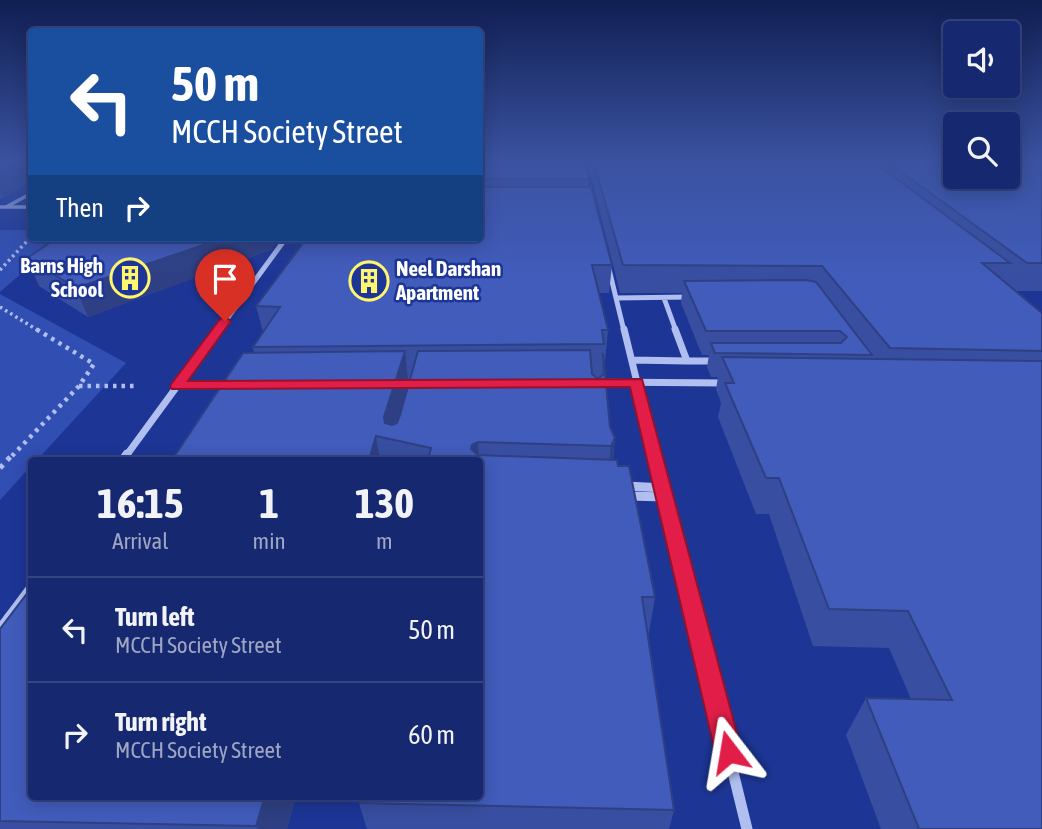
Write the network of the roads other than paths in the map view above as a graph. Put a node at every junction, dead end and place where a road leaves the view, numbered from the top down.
1 (20, 199) edge
2 (3, 207) edge
3 (28, 207) edge
4 (283, 242) edge
5 (606, 259) edge
6 (616, 298) junction
7 (664, 298) junction
8 (692, 298) edge
9 (632, 360) junction
10 (687, 361) junction
11 (726, 361) edge
12 (637, 382) junction
13 (730, 383) edge
14 (244, 385) edge
15 (178, 386) junction
16 (594, 391) edge
17 (125, 457) edge
18 (618, 491) edge
19 (664, 492) junction
20 (28, 592) edge
21 (0, 630) edge
22 (747, 829) edge

1 - 2 street
2 - 3 street
4 - 15 street
5 - 6 street
6 - 7 street
6 - 9 street
7 - 8 street
7 - 10 street
9 - 10 street
9 - 12 street
10 - 11 street
12 - 13 street
12 - 16 street
12 - 19 street
14 - 15 street
15 - 17 street
18 - 19 street
19 - 22 street
20 - 21 street

